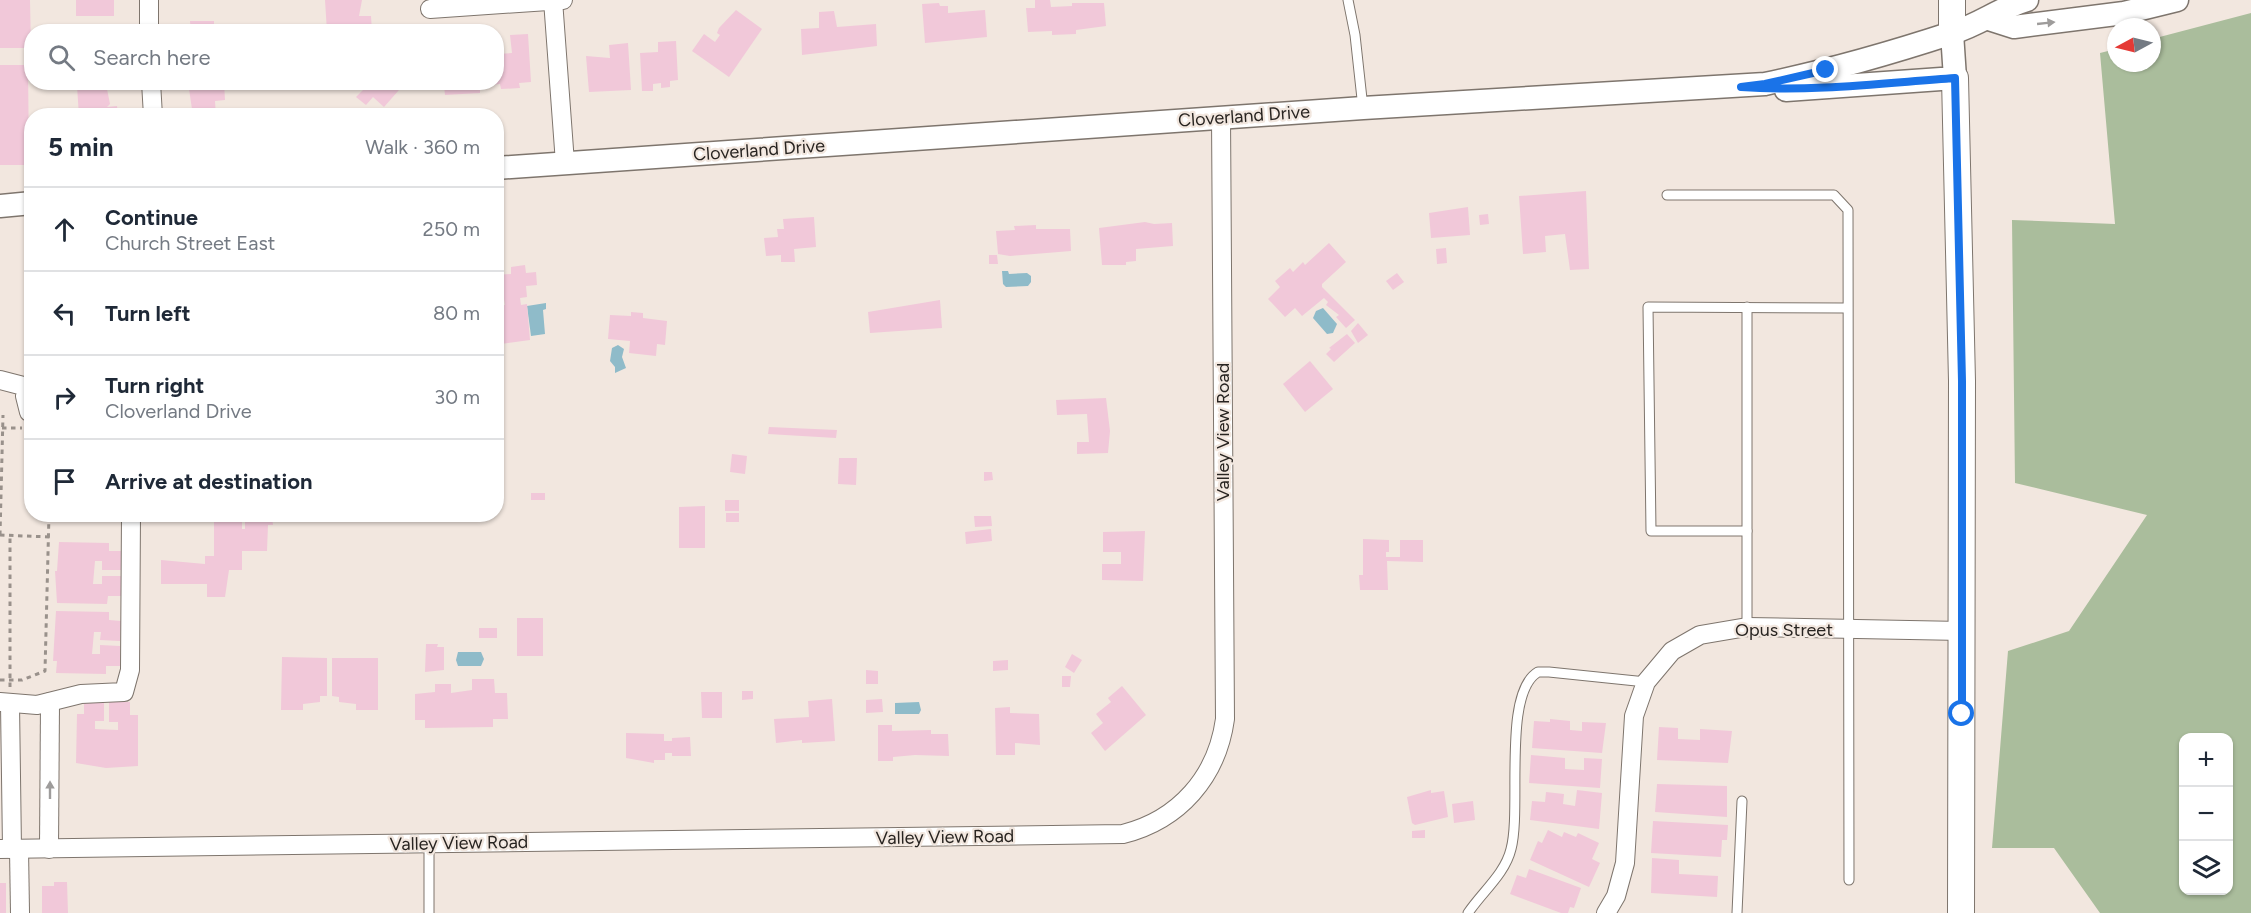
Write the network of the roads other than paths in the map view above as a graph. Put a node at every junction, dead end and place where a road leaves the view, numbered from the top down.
1 (148, 0) edge
2 (557, 0) edge
3 (1348, 0) edge
4 (1952, 0) edge
5 (2027, 0) edge
6 (2177, 0) edge
7 (430, 9) dead end
8 (1989, 19) junction
9 (149, 24) edge
10 (1953, 33) junction
11 (1955, 78) junction
12 (1741, 87) junction
13 (151, 90) edge
14 (153, 108) edge
15 (1363, 108) junction
16 (1221, 117) junction
17 (565, 163) junction
18 (504, 167) edge
19 (1666, 195) dead end
20 (24, 204) edge
21 (0, 206) edge
22 (1747, 307) junction
23 (1846, 308) junction
24 (0, 380) edge
25 (24, 386) edge
26 (131, 522) edge
27 (1747, 531) junction
28 (1747, 627) junction
29 (1850, 630) junction
30 (1962, 631) junction
31 (1646, 682) junction
32 (50, 702) junction
33 (5, 703) edge
34 (1742, 801) dead end
35 (429, 843) junction
36 (10, 849) edge
37 (49, 849) junction
38 (1849, 880) dead end
39 (20, 913) edge
40 (429, 913) edge
41 (1468, 913) edge
42 (1606, 913) edge
43 (1737, 913) edge
44 (1961, 913) edge

1 - 9 street
2 - 7 street
2 - 17 street
3 - 15 lane
4 - 10 main road
5 - 8 street, Cloverland Drive
8 -> 6 street
8 - 10 street, Cloverland Drive
10 - 11 street
10 - 12 street, Cloverland Drive
11 - 12 street
11 - 30 main road
12 - 15 street, Cloverland Drive
13 - 14 street
15 - 16 street, Cloverland Drive
16 - 17 street, Cloverland Drive
16 - 35 street, Valley View Road
17 - 18 street, Cloverland Drive
19 - 23 lane
20 - 21 street
22 - 23 lane
22 - 27 lane
22 - 27 lane
23 - 29 lane
24 - 25 street
26 - 32 street
27 - 28 lane
28 - 29 street, Opus Street
28 - 31 street, Opus Street
29 - 30 street, Opus Street
29 - 38 lane
30 - 44 main road
31 - 41 lane
31 - 42 street, Opus Street
32 - 33 street
37 -> 32 street
33 - 36 street
34 - 43 lane
35 - 37 street, Valley View Road
35 - 40 lane
36 - 37 street, Valley View Road
36 - 39 street

